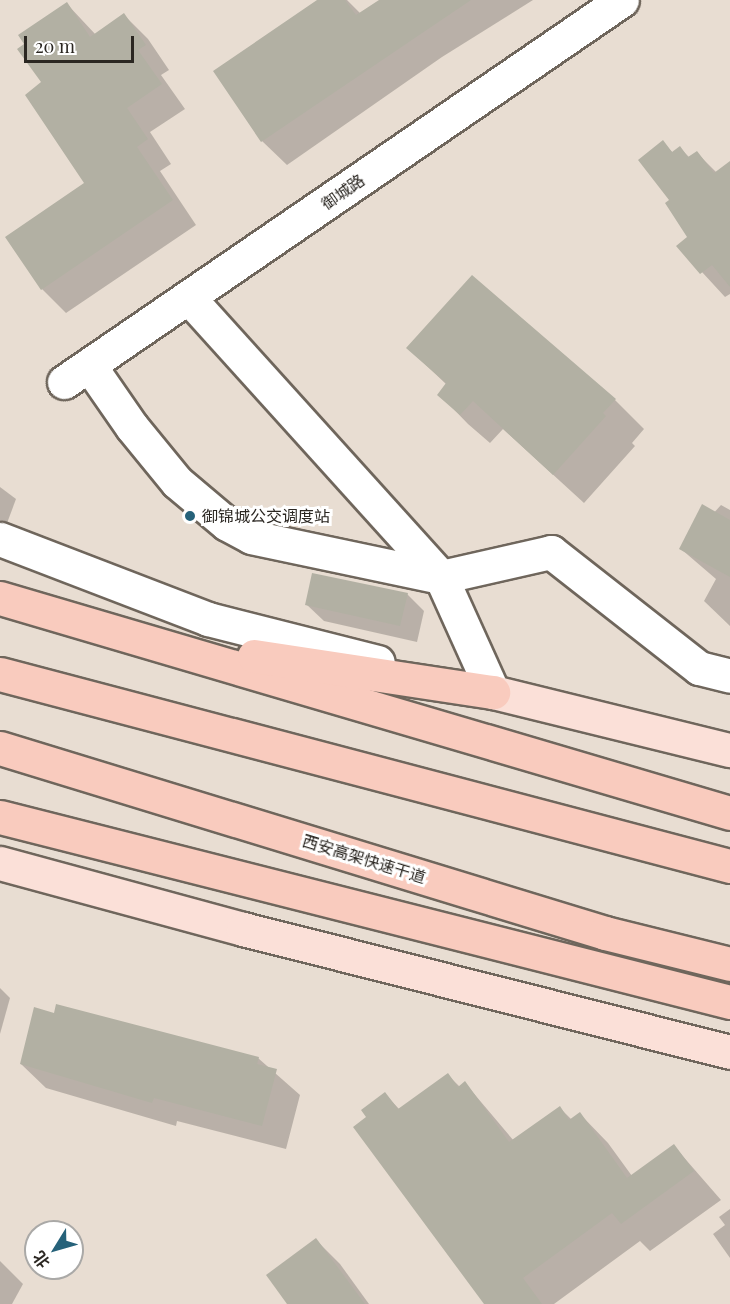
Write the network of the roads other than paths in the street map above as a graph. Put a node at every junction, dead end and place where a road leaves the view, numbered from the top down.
1 (622, 0) edge
2 (189, 298) junction
3 (0, 539) edge
4 (441, 577) junction
5 (0, 598) edge
6 (132, 638) junction
7 (0, 674) edge
8 (730, 676) edge
9 (493, 692) junction
10 (0, 748) edge
11 (730, 750) edge
12 (730, 813) edge
13 (0, 817) edge
14 (0, 863) edge
15 (730, 866) edge
16 (730, 964) edge
17 (730, 1002) edge
18 (730, 1052) edge

1 - 2 street, 御城路
2 - 4 street
2 - 4 street, 御城路
3 - 9 street
4 - 8 street
4 - 9 street
5 - 6 highway
6 - 9 highway
6 - 12 highway
7 - 15 highway
9 - 11 main road
10 - 16 highway, 西安高架快速干道
13 - 17 highway
14 - 18 main road

